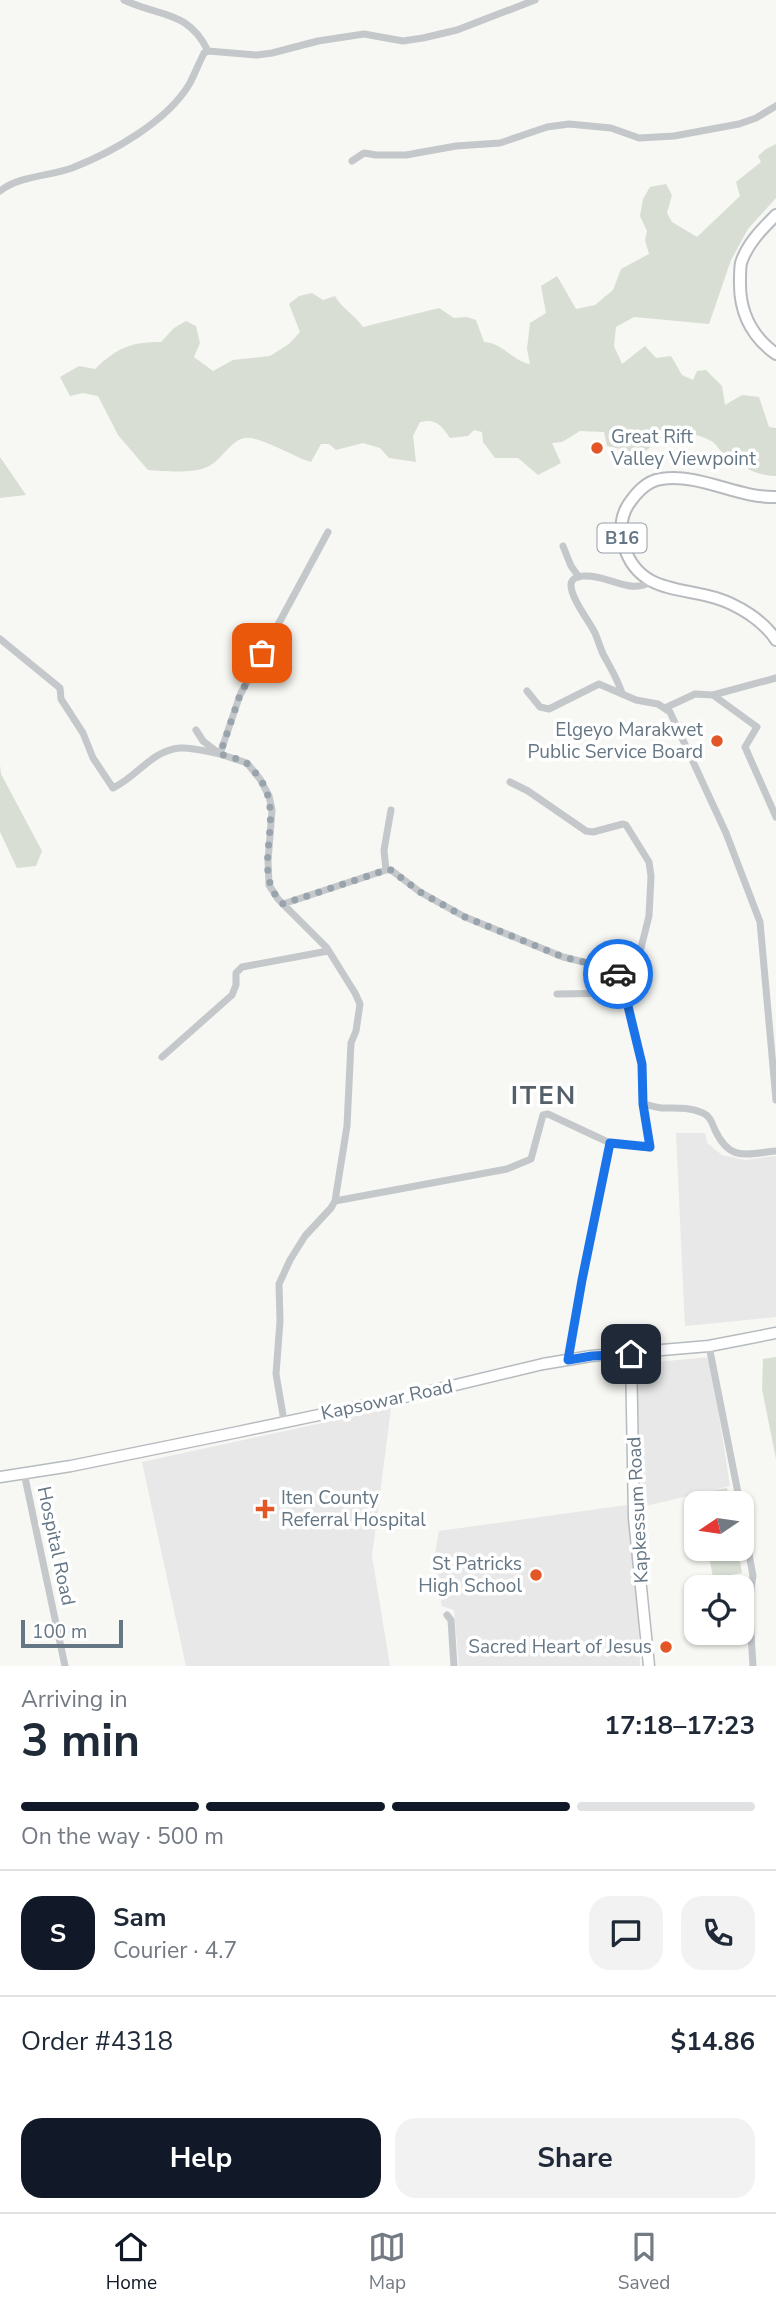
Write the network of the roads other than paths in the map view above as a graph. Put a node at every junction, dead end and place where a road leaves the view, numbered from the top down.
1 (124, 0) edge
2 (536, 0) edge
3 (208, 51) junction
4 (776, 107) edge
5 (352, 161) dead end
6 (0, 191) edge
7 (776, 215) edge
8 (776, 354) edge
9 (776, 497) edge
10 (328, 532) dead end
11 (564, 546) dead end
12 (579, 577) junction
13 (652, 581) junction
14 (0, 639) edge
15 (776, 640) edge
16 (776, 678) edge
17 (527, 691) dead end
18 (622, 693) junction
19 (713, 695) junction
20 (665, 708) junction
21 (196, 730) dead end
22 (220, 754) junction
23 (510, 782) dead end
24 (391, 810) dead end
25 (776, 817) edge
26 (386, 870) junction
27 (283, 904) junction
28 (328, 951) junction
29 (633, 980) junction
30 (627, 992) junction
31 (557, 994) dead end
32 (776, 1007) edge
33 (767, 1008) junction
34 (162, 1057) dead end
35 (776, 1100) edge
36 (643, 1104) junction
37 (610, 1143) junction
38 (776, 1152) edge
39 (335, 1201) junction
40 (776, 1333) edge
41 (709, 1346) junction
42 (631, 1354) junction
43 (568, 1360) junction
44 (284, 1421) junction
45 (24, 1473) junction
46 (0, 1477) edge
47 (738, 1491) edge
48 (750, 1561) edge
49 (447, 1615) dead end
50 (65, 1666) edge
51 (454, 1666) edge
52 (649, 1666) edge
53 (753, 1666) edge

1 - 3 street
2 - 3 street
3 - 6 street
4 - 5 street
7 - 8 main road
9 - 13 main road, B16
10 - 22 street
11 - 12 street
12 - 13 street
12 - 18 street
13 - 15 main road, B16
14 - 22 street
16 - 19 street
17 - 18 street
18 - 20 street
19 - 20 street
19 - 25 street
20 - 33 street
21 - 22 street
22 - 27 street
23 - 29 street
24 - 26 street
26 - 27 street
26 - 29 street
27 - 28 street
28 - 34 street
28 - 39 street
29 - 30 street
30 - 31 street
30 - 36 street
32 - 33 street
33 - 35 street
36 - 37 street
36 - 38 street
37 - 39 street
37 - 43 street
39 - 44 street
40 - 41 main road, Kapsowar Road
41 - 42 main road, Kapsowar Road
41 - 47 street
42 - 43 main road, Kapsowar Road
42 - 52 main road, Kapkessum Road
43 - 44 main road, Kapsowar Road
44 - 45 main road, Kapsowar Road
45 - 46 main road, Kapsowar Road
45 - 50 street, Hospital Road
48 - 53 street
49 - 51 street

